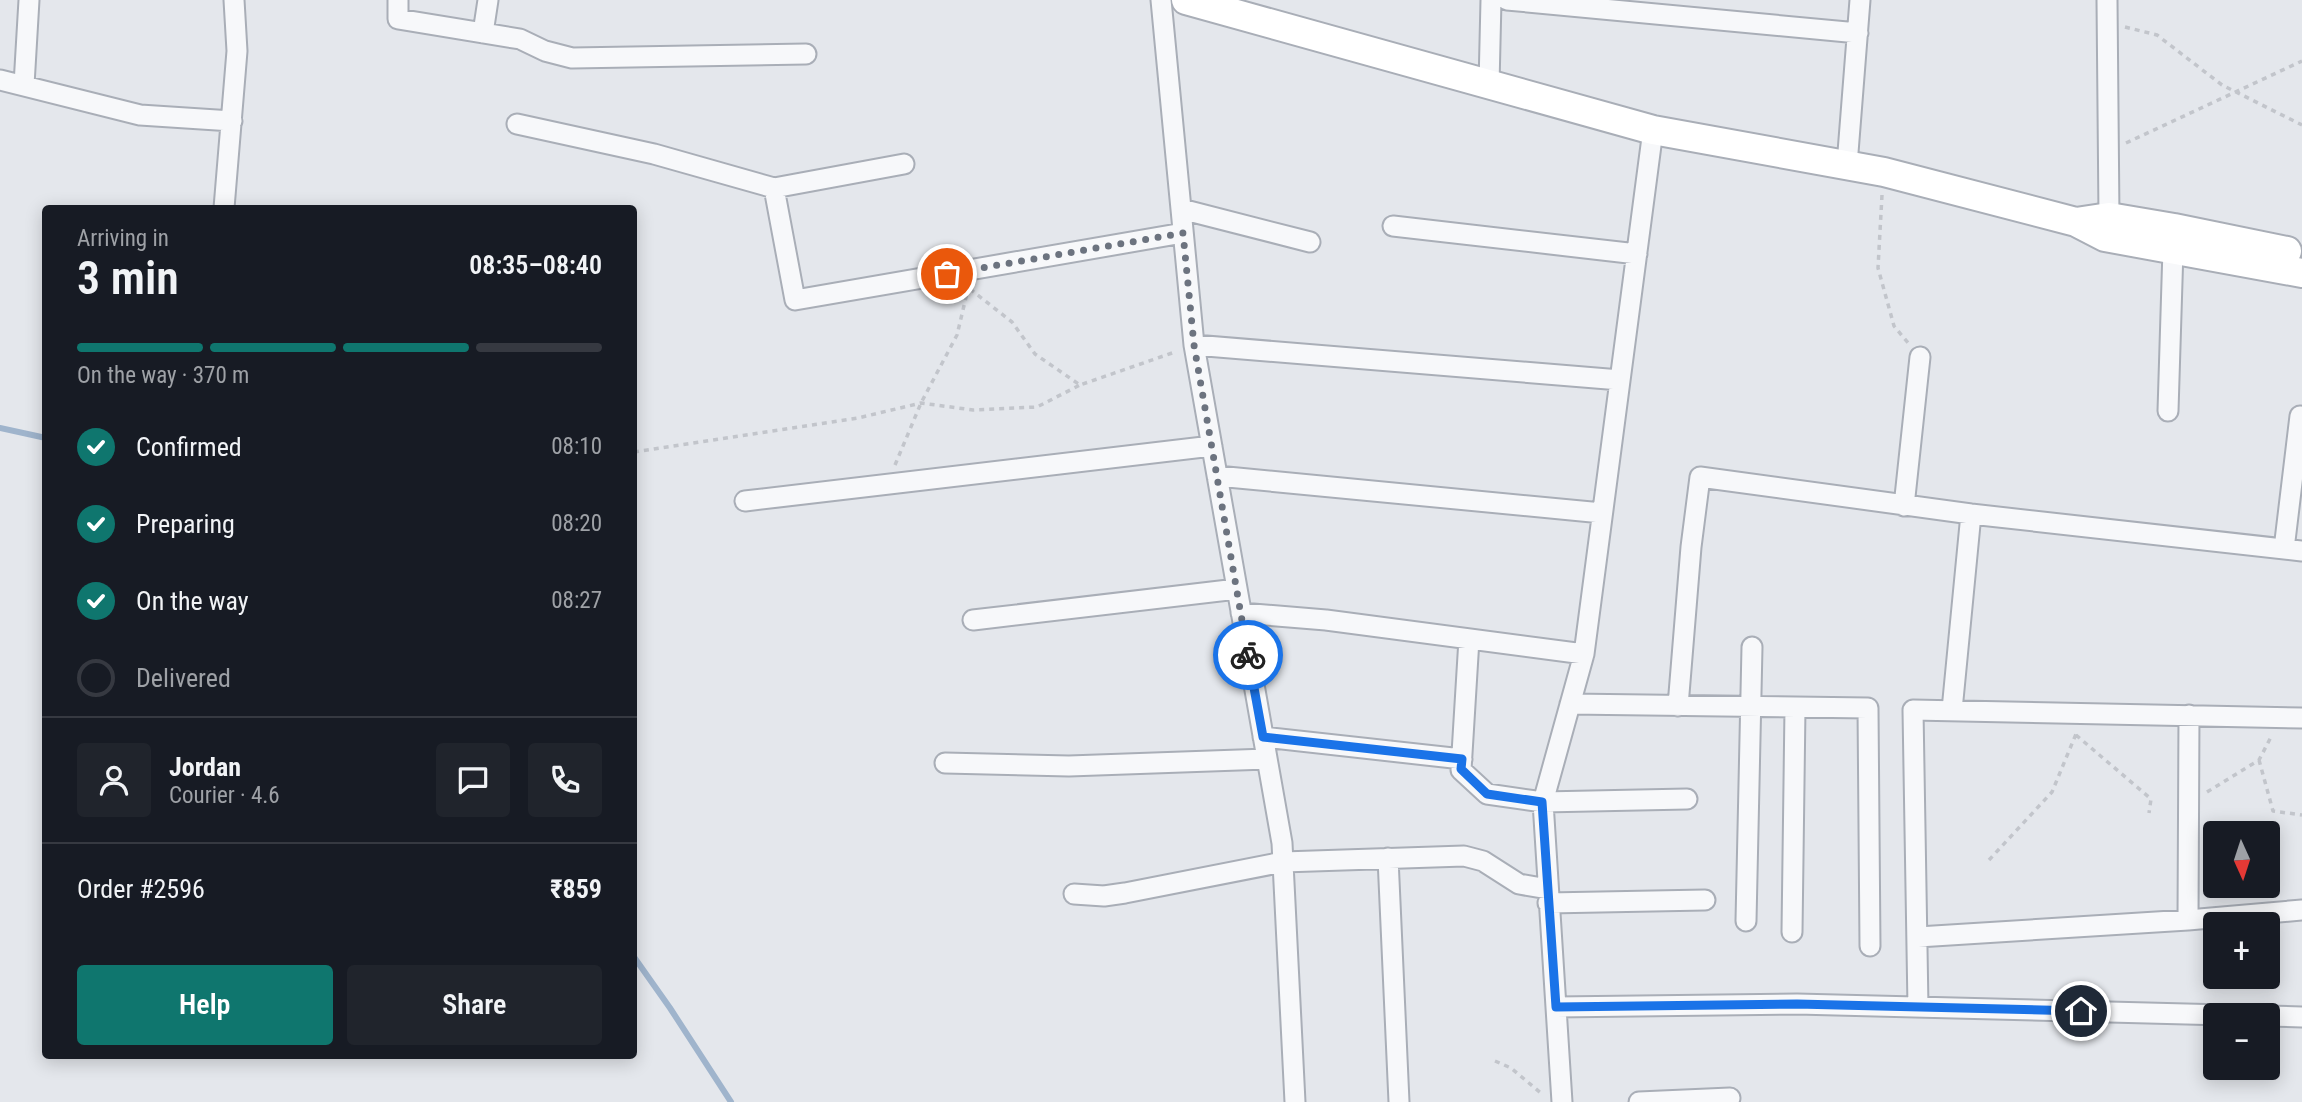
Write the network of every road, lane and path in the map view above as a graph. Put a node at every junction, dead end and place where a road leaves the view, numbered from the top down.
1 (29, 0) edge
2 (234, 0) edge
3 (398, 0) edge
4 (488, 0) edge
5 (1161, 0) edge
6 (1186, 0) edge
7 (1491, 0) edge
8 (1507, 0) edge
9 (1860, 0) edge
10 (2107, 0) edge
11 (2108, 23) junction
12 (482, 33) junction
13 (1858, 33) junction
14 (806, 54) dead end
15 (2302, 61) edge
16 (0, 80) edge
17 (24, 85) junction
18 (1489, 85) junction
19 (2236, 93) junction
20 (232, 121) junction
21 (517, 124) dead end
22 (2302, 125) edge
23 (1653, 130) junction
24 (2109, 151) junction
25 (904, 164) dead end
26 (1847, 165) junction
27 (1884, 172) junction
28 (774, 188) junction
29 (224, 205) edge
30 (1181, 209) junction
31 (2109, 217) junction
32 (2076, 222) junction
33 (1393, 226) dead end
34 (1183, 233) junction
35 (1310, 242) dead end
36 (2173, 249) junction
37 (1637, 254) junction
38 (2302, 255) edge
39 (2302, 273) edge
40 (970, 279) junction
41 (1194, 345) junction
42 (1920, 357) joint
43 (1620, 380) junction
44 (1080, 385) junction
45 (921, 404) junction
46 (2168, 411) dead end
47 (2300, 416) edge
48 (1212, 446) junction
49 (637, 452) edge
50 (1217, 477) junction
51 (887, 484) junction
52 (745, 500) dead end
53 (1904, 506) junction
54 (1602, 513) junction
55 (1971, 514) junction
56 (2293, 550) edge
57 (1237, 589) junction
58 (1241, 613) junction
59 (973, 620) dead end
60 (1469, 639) junction
61 (1752, 647) dead end
62 (1584, 654) junction
63 (1570, 704) junction
64 (1678, 706) junction
65 (1752, 707) junction
66 (1795, 708) junction
67 (1952, 710) junction
68 (2085, 713) junction
69 (2189, 715) junction
70 (2292, 717) edge
71 (2076, 735) junction
72 (1263, 737) junction
73 (1267, 759) junction
74 (1462, 759) junction
75 (2259, 760) junction
76 (945, 763) dead end
77 (1688, 799) dead end
78 (1542, 802) junction
79 (2188, 803) junction
80 (2149, 813) dead end
81 (2302, 815) edge
82 (1388, 858) junction
83 (1989, 860) dead end
84 (1283, 862) junction
85 (1074, 894) dead end
86 (1548, 896) junction
87 (1705, 900) dead end
88 (2302, 910) edge
89 (2188, 920) junction
90 (1746, 921) dead end
91 (1792, 932) dead end
92 (1918, 937) junction
93 (1870, 946) dead end
94 (1556, 1007) junction
95 (1917, 1007) junction
96 (2203, 1014) edge
97 (2280, 1016) edge
98 (2302, 1017) edge
99 (1495, 1061) dead end
100 (1730, 1098) dead end
101 (1562, 1099) edge
102 (1295, 1102) edge
103 (1399, 1102) edge
104 (1639, 1102) edge

1 - 17 street
2 - 20 street
3 - 12 street
4 - 12 street
5 - 30 street
6 - 18 main road
7 - 18 street
8 - 13 street
9 - 13 street
10 - 11 street
11 - 19 path
11 - 24 street
12 - 14 street
13 - 26 street
15 - 19 path
16 - 17 street
17 - 20 street
18 - 23 main road
19 - 22 path
19 - 24 path
20 - 29 street
21 - 28 street
23 - 26 main road
23 - 37 street
24 - 31 street
25 - 28 street
26 - 27 main road
27 - 32 main road
27 - 42 path
28 - 40 street
30 - 34 street
30 - 35 street
31 - 32 main road
31 - 38 main road
32 - 36 main road
33 - 37 street
34 - 40 street
34 - 41 street
36 - 39 main road
36 - 46 street
37 - 43 street
40 - 44 path
40 - 45 path
41 - 43 street
41 - 44 path
41 - 48 street
42 - 53 street
43 - 54 street
44 - 45 path
45 - 49 path
45 - 51 path
47 - 56 street
48 - 50 street
48 - 51 street
50 - 54 street
50 - 57 street
51 - 52 street
53 - 55 street
53 - 64 street
54 - 62 street
55 - 56 street
55 - 67 street
57 - 58 street
57 - 59 street
58 - 60 street
58 - 72 street
60 - 62 street
60 - 74 street
61 - 65 street
62 - 63 street
63 - 64 street
63 - 78 street
64 - 65 street
65 - 66 street
65 - 90 street
66 - 91 street
66 - 93 street
67 - 68 street
67 - 92 street
68 - 69 street
68 - 71 path
69 - 70 street
69 - 79 street
70 - 75 path
71 - 80 path
71 - 83 path
72 - 73 street
72 - 74 street
73 - 76 street
73 - 84 street
74 - 78 street
75 - 79 path
75 - 81 path
77 - 78 street
78 - 86 street
79 - 89 street
82 - 84 street
82 - 86 street
82 - 103 street
84 - 85 street
84 - 102 street
86 - 87 street
86 - 94 street
88 - 89 street
89 - 92 street
92 - 95 street
94 - 95 street
94 - 101 street
95 - 96 street
97 - 98 street
99 - 101 path
100 - 104 street

